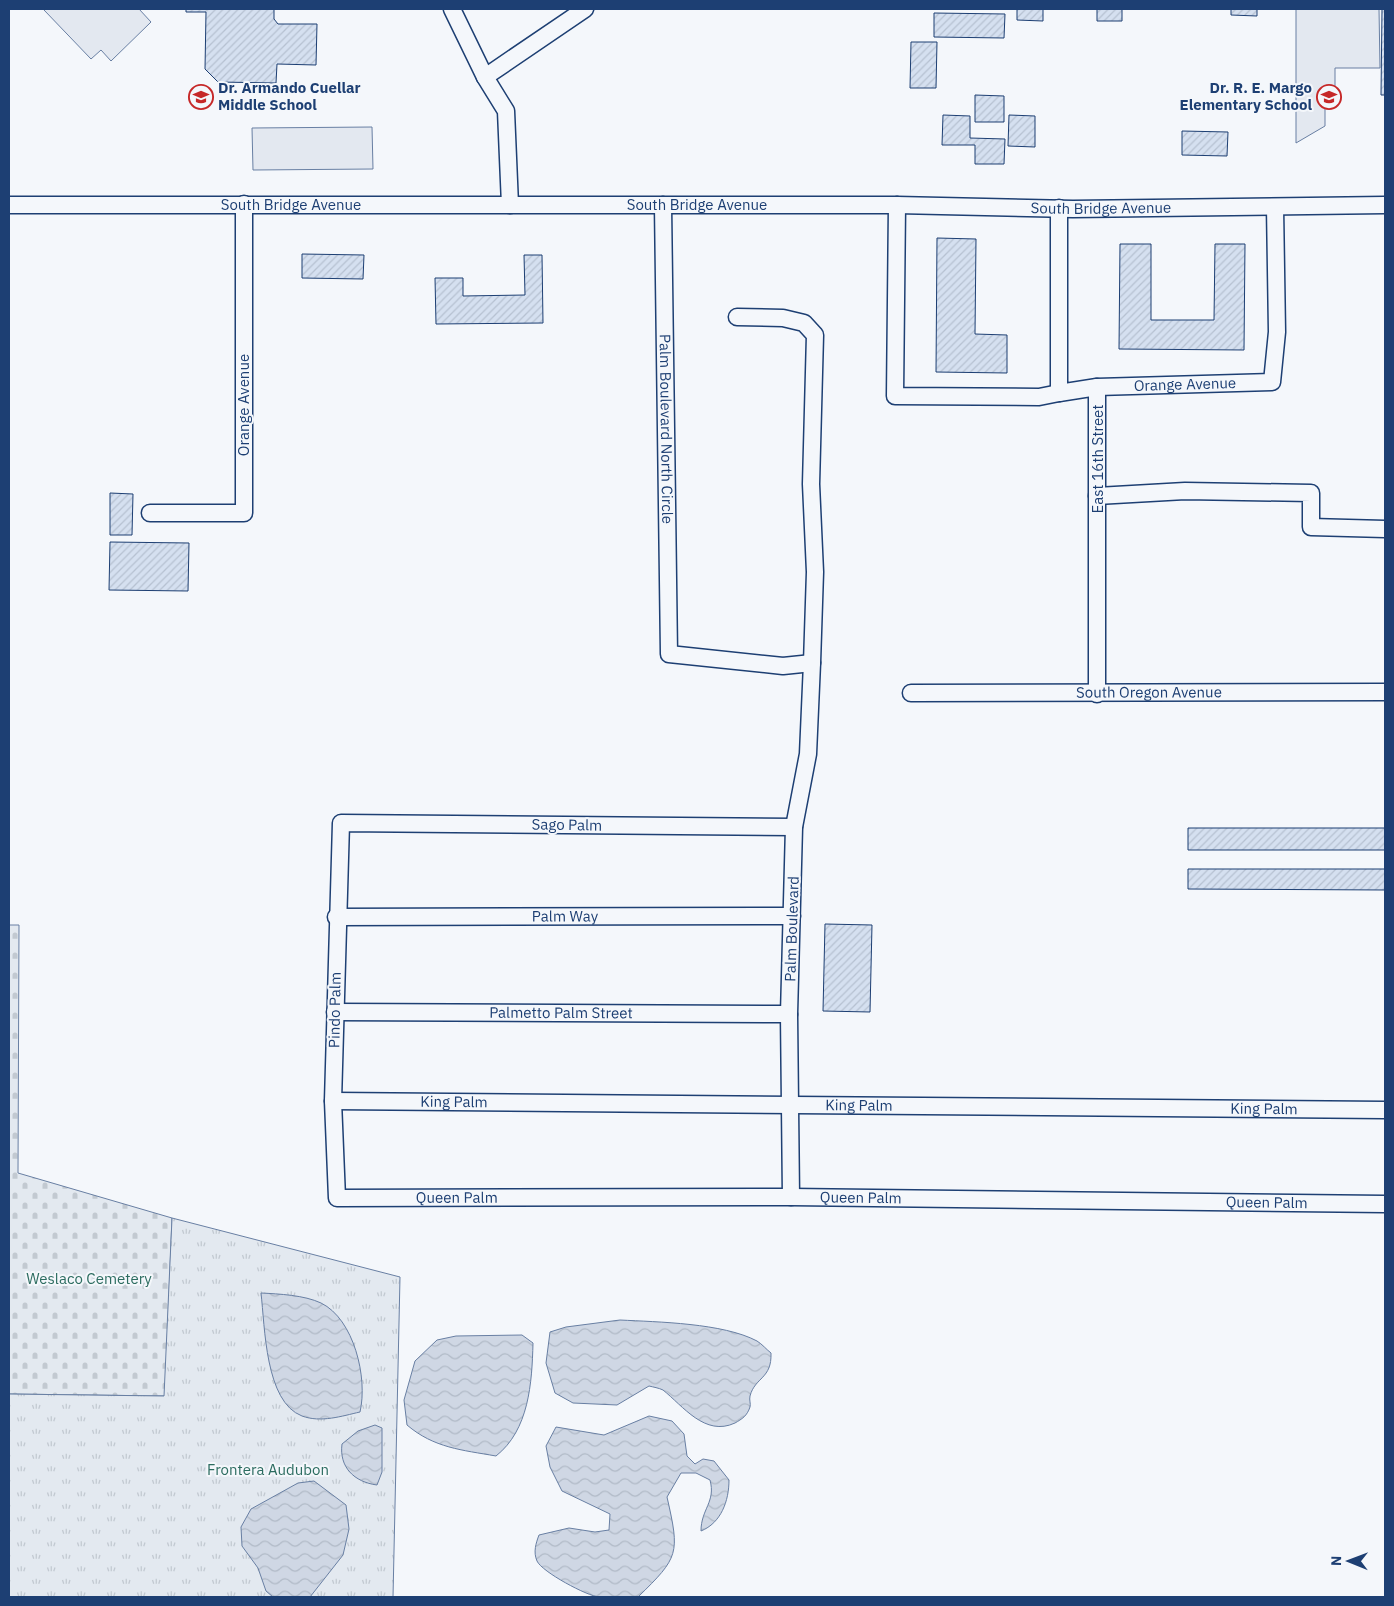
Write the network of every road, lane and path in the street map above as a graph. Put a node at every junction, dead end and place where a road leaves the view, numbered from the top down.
1 (452, 9) edge
2 (585, 9) edge
3 (485, 77) junction
4 (244, 204) junction
5 (9, 205) edge
6 (510, 205) junction
7 (663, 205) junction
8 (896, 205) junction
9 (1385, 205) edge
10 (1275, 207) junction
11 (1058, 208) junction
12 (737, 317) dead end
13 (1097, 387) junction
14 (1059, 393) junction
15 (1097, 496) junction
16 (150, 513) dead end
17 (1385, 529) edge
18 (812, 663) junction
19 (1385, 692) edge
20 (911, 693) dead end
21 (1097, 694) junction
22 (341, 823) joint
23 (794, 827) junction
24 (792, 916) junction
25 (336, 918) junction
26 (335, 1012) junction
27 (789, 1014) junction
28 (333, 1101) junction
29 (790, 1105) junction
30 (1385, 1110) edge
31 (792, 1197) junction
32 (338, 1198) joint
33 (1385, 1204) edge

1 - 3 street
2 - 3 street
3 - 6 street
4 - 5 street, South Bridge Avenue
4 - 6 street, South Bridge Avenue
4 - 16 street, Orange Avenue
6 - 7 street, South Bridge Avenue
7 - 8 street, South Bridge Avenue
7 - 18 street, Palm Boulevard North Circle
8 - 11 street, South Bridge Avenue
8 - 14 street, East 16th Street
9 - 10 street, South Bridge Avenue
10 - 11 street, South Bridge Avenue
10 - 13 street, Orange Avenue
11 - 14 street
12 - 18 street
13 - 14 street, East 16th Street
13 - 15 street, East 16th Street
15 - 17 street
15 - 21 street, East 16th Street
18 - 23 street, Palm Boulevard
19 - 21 street, South Oregon Avenue
20 - 21 street, South Oregon Avenue
22 - 23 street, Sago Palm
22 - 25 street, Pindo Palm
23 - 24 street, Palm Boulevard
24 - 25 street, Palm Way
24 - 27 street, Palm Boulevard
25 - 26 street, Pindo Palm
26 - 27 street, Palmetto Palm Street
26 - 28 street, Pindo Palm
27 - 29 street, Palm Boulevard
28 - 29 street, King Palm
28 - 32 street, Pindo Palm
29 - 30 street, King Palm
29 - 31 street, Palm Boulevard
31 - 32 street, Queen Palm
31 - 33 street, Queen Palm

